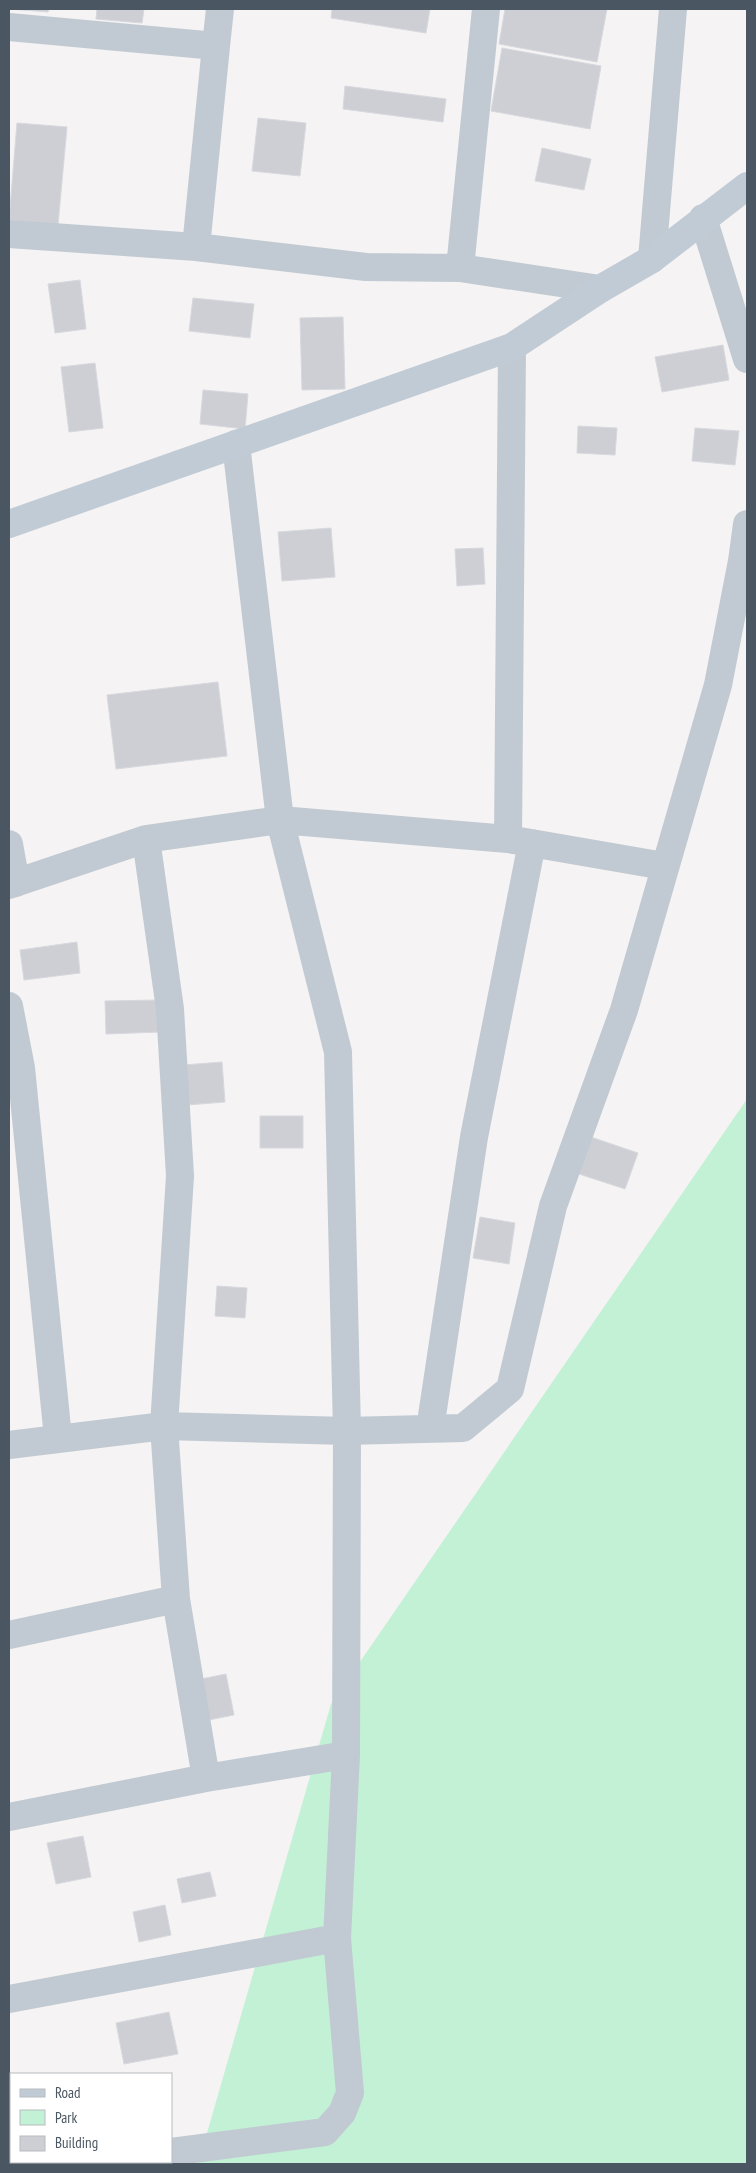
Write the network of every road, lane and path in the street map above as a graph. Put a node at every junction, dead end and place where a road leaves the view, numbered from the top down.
1 (220, 9) edge
2 (486, 9) edge
3 (673, 9) edge
4 (9, 27) edge
5 (216, 46) junction
6 (747, 186) edge
7 (703, 218) junction
8 (9, 234) edge
9 (196, 247) junction
10 (652, 259) junction
11 (460, 268) junction
12 (600, 289) junction
13 (512, 347) junction
14 (747, 359) edge
15 (236, 444) junction
16 (9, 524) edge
17 (747, 524) edge
18 (280, 820) junction
19 (146, 839) junction
20 (520, 841) junction
21 (9, 844) edge
22 (664, 866) junction
23 (12, 884) edge
24 (9, 1006) edge
25 (164, 1426) junction
26 (430, 1429) junction
27 (347, 1432) junction
28 (58, 1438) junction
29 (9, 1445) edge
30 (176, 1599) junction
31 (9, 1635) edge
32 (346, 1755) junction
33 (206, 1778) junction
34 (9, 1817) edge
35 (337, 1938) junction
36 (9, 1999) edge
37 (172, 2152) edge

1 - 5 street
2 - 11 street
3 - 10 street
4 - 5 street
5 - 9 street
6 - 7 street
7 - 10 street
7 - 14 street
8 - 9 street
9 - 11 street
10 - 12 street
11 - 12 street
12 - 13 street
13 - 15 street
13 - 20 street
15 - 16 street
15 - 18 street
17 - 22 street
18 - 19 street
18 - 20 street
18 - 27 street
19 - 23 street
19 - 25 street
20 - 22 street
20 - 26 street
21 - 23 street
22 - 26 street
24 - 28 street
25 - 27 street
25 - 28 street
25 - 30 street
26 - 27 street
27 - 32 street
28 - 29 street
30 - 31 street
30 - 33 street
32 - 33 street
32 - 35 street
33 - 34 street
35 - 36 street
35 - 37 street

